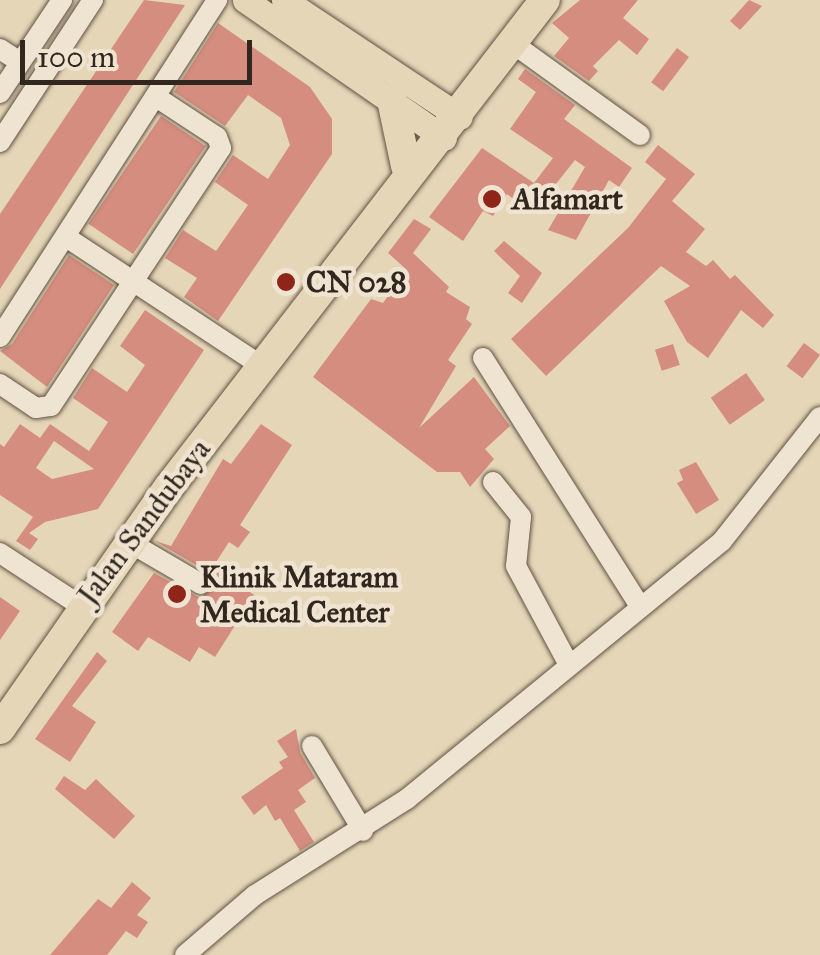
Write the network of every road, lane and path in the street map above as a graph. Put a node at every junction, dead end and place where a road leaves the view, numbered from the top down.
1 (62, 0) edge
2 (94, 0) edge
3 (217, 0) edge
4 (245, 0) edge
5 (284, 0) edge
6 (541, 0) edge
7 (515, 45) junction
8 (0, 48) edge
9 (20, 62) junction
10 (0, 93) edge
11 (156, 97) junction
12 (392, 100) junction
13 (447, 124) junction
14 (640, 135) dead end
15 (0, 142) edge
16 (406, 166) junction
17 (66, 236) junction
18 (134, 281) junction
19 (296, 320) junction
20 (0, 336) edge
21 (482, 358) dead end
22 (262, 366) junction
23 (0, 384) edge
24 (820, 417) edge
25 (494, 482) dead end
26 (129, 542) junction
27 (0, 552) edge
28 (202, 584) dead end
29 (81, 606) junction
30 (640, 606) junction
31 (568, 663) junction
32 (0, 729) edge
33 (312, 746) dead end
34 (363, 831) junction
35 (185, 955) edge

1 - 9 street
2 - 15 street
3 - 11 street
4 - 12 main road
5 - 13 main road
6 - 7 highway, Jalan Sandubaya
6 - 13 highway, Jalan Sandubaya
7 - 13 highway, Jalan Sandubaya
7 - 14 street
8 - 9 street
9 - 10 street
11 - 17 street
11 - 18 street
12 - 13 main road
12 - 16 highway
13 - 16 highway, Jalan Sandubaya
13 - 19 highway, Jalan Sandubaya
16 - 19 highway, Jalan Sandubaya
17 - 18 street
17 - 20 street
18 - 22 street
18 - 23 street
19 - 22 highway, Jalan Sandubaya
21 - 30 street
22 - 26 highway, Jalan Sandubaya
24 - 30 street
25 - 31 street
26 - 28 street
26 - 29 highway, Jalan Sandubaya
27 - 29 street
29 - 32 highway, Jalan Sandubaya
30 - 31 street
31 - 34 street
33 - 34 street
34 - 35 street

